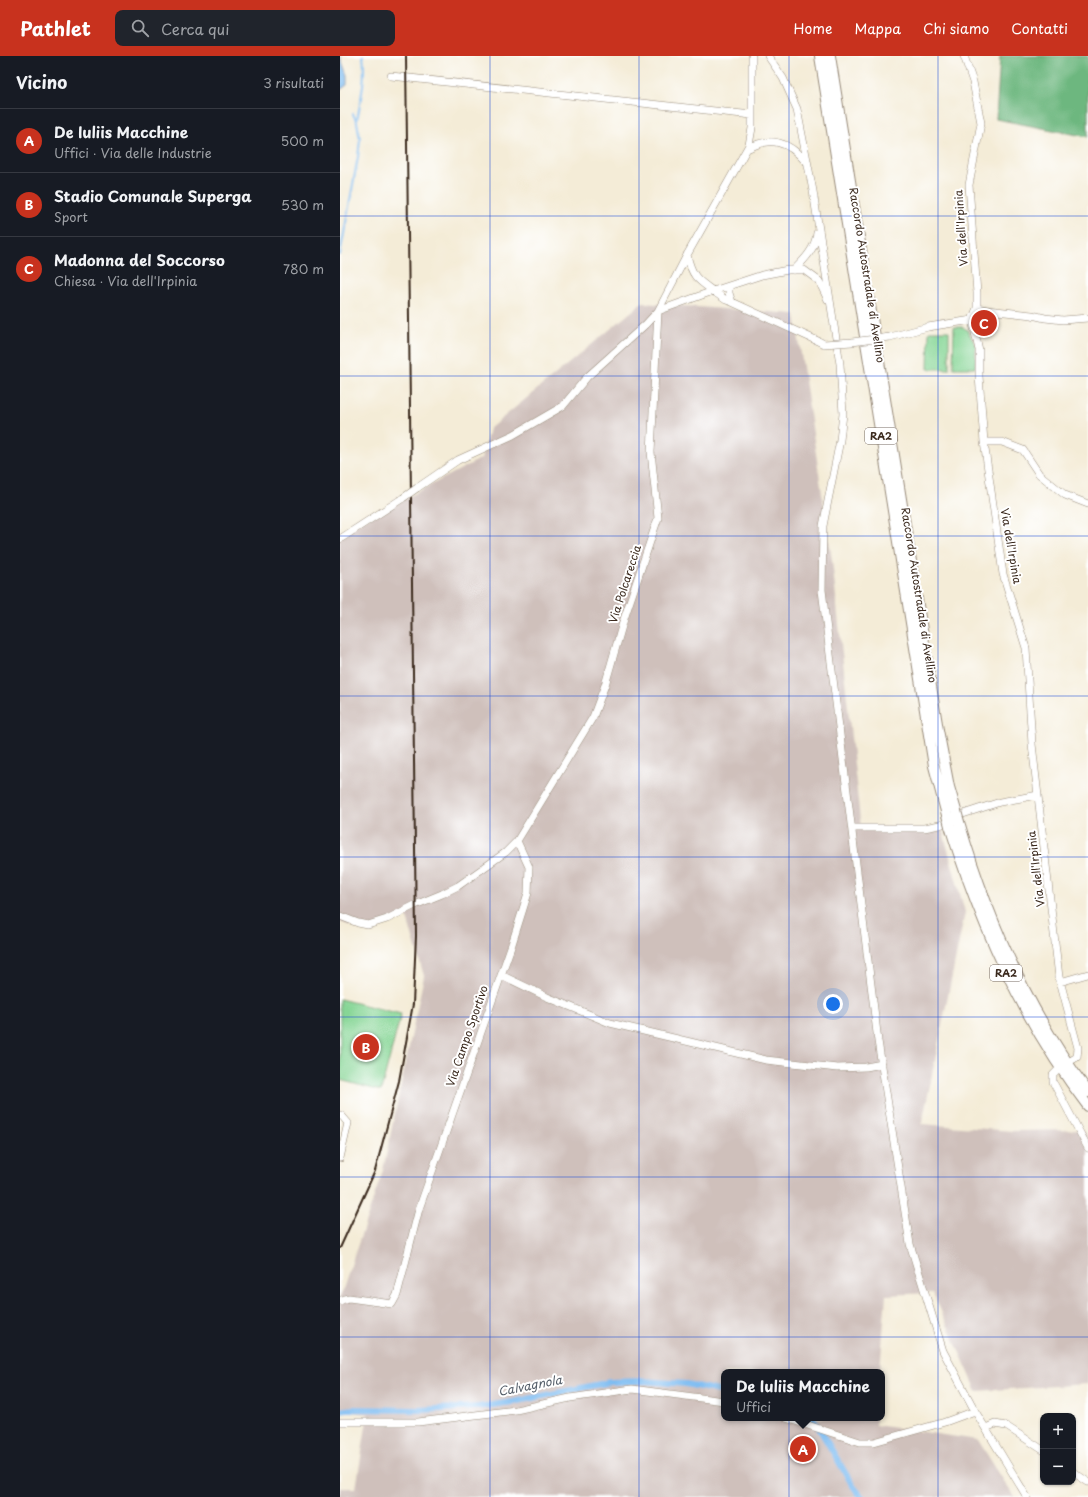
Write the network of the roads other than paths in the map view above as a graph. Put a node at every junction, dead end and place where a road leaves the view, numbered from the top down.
1 (752, 56) edge
2 (768, 56) edge
3 (820, 56) edge
4 (830, 56) edge
5 (964, 56) edge
6 (392, 76) dead end
7 (752, 114) junction
8 (747, 149) junction
9 (807, 163) junction
10 (818, 224) junction
11 (687, 255) junction
12 (794, 270) junction
13 (729, 286) junction
14 (713, 291) junction
15 (732, 302) junction
16 (830, 306) junction
17 (977, 308) junction
18 (658, 311) junction
19 (1088, 318) edge
20 (972, 320) junction
21 (984, 442) junction
22 (1088, 504) edge
23 (340, 539) edge
24 (1038, 795) junction
25 (951, 813) junction
26 (955, 824) junction
27 (852, 828) junction
28 (517, 841) junction
29 (340, 916) edge
30 (1088, 974) edge
31 (500, 975) junction
32 (1060, 982) junction
33 (1072, 1060) dead end
34 (882, 1064) junction
35 (1057, 1071) dead end
36 (1088, 1092) edge
37 (1088, 1106) edge
38 (340, 1115) edge
39 (1088, 1148) edge
40 (340, 1158) edge
41 (340, 1301) edge
42 (721, 1400) edge
43 (975, 1411) junction
44 (795, 1421) edge
45 (340, 1422) edge
46 (986, 1428) junction
47 (1041, 1449) edge
48 (1076, 1474) edge
49 (1088, 1482) edge
50 (1027, 1497) edge

1 - 7 street
2 - 9 street
3 - 25 highway, Raccordo Autostradale di Avellino / RA2
4 - 25 highway, Raccordo Autostradale di Avellino / RA2
5 - 17 street, Via dell'Irpinia
6 - 7 street
7 - 8 street
8 - 9 street
8 - 11 street
9 - 10 street
10 - 12 street
10 - 16 street
11 - 14 street
11 - 18 street
12 - 13 street
12 - 16 street
13 - 14 street
13 - 15 street
14 - 15 street
14 - 18 street
15 - 20 street, bridge
16 - 27 street
17 - 19 street
17 - 20 street, Via dell'Irpinia
18 - 23 street, bridge
18 - 28 street, Via Polcareccia
20 - 21 street, Via dell'Irpinia
21 - 22 street
21 - 24 street, Via dell'Irpinia
24 - 27 street
24 - 32 street, Via dell'Irpinia
25 - 26 highway, Raccordo Autostradale di Avellino / RA2, bridge
26 - 36 highway, Raccordo Autostradale di Avellino / RA2
26 - 37 highway, Raccordo Autostradale di Avellino / RA2
27 - 34 street
28 - 29 street
28 - 31 street, Via Campo Sportivo
30 - 32 street
31 - 34 street
31 - 41 street, Via Campo Sportivo
32 - 33 street, Via dell'Irpinia
34 - 43 street
35 - 39 street
38 - 40 street
42 - 45 street
43 - 44 street
43 - 46 street
46 - 47 street
46 - 50 street
48 - 49 street

